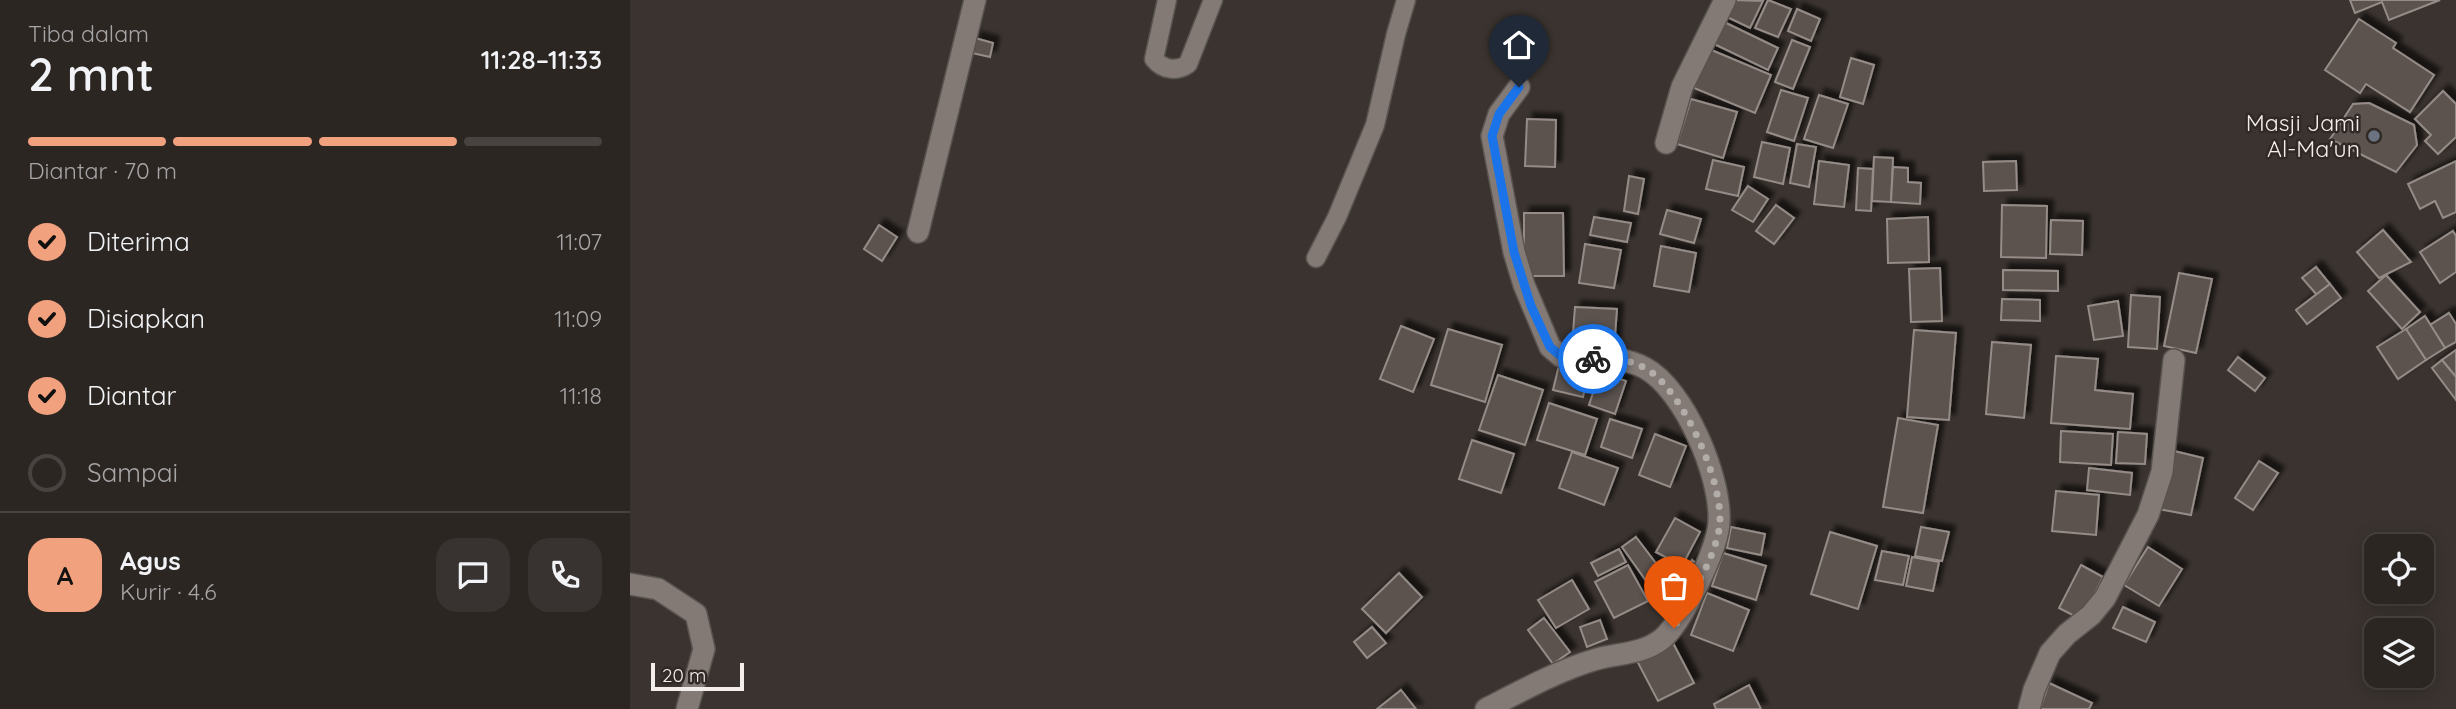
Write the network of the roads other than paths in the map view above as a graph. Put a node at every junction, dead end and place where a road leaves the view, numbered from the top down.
1 (975, 0) edge
2 (1167, 0) edge
3 (1213, 0) edge
4 (1406, 0) edge
5 (1725, 0) edge
6 (1519, 87) dead end
7 (1665, 143) dead end
8 (918, 232) dead end
9 (1316, 258) dead end
10 (2174, 360) dead end
11 (630, 584) edge
12 (687, 709) edge
13 (1486, 709) edge
14 (2029, 709) edge

1 - 8 street
2 - 3 lane
4 - 9 lane
5 - 7 street
6 - 13 street
10 - 14 street
11 - 12 street

